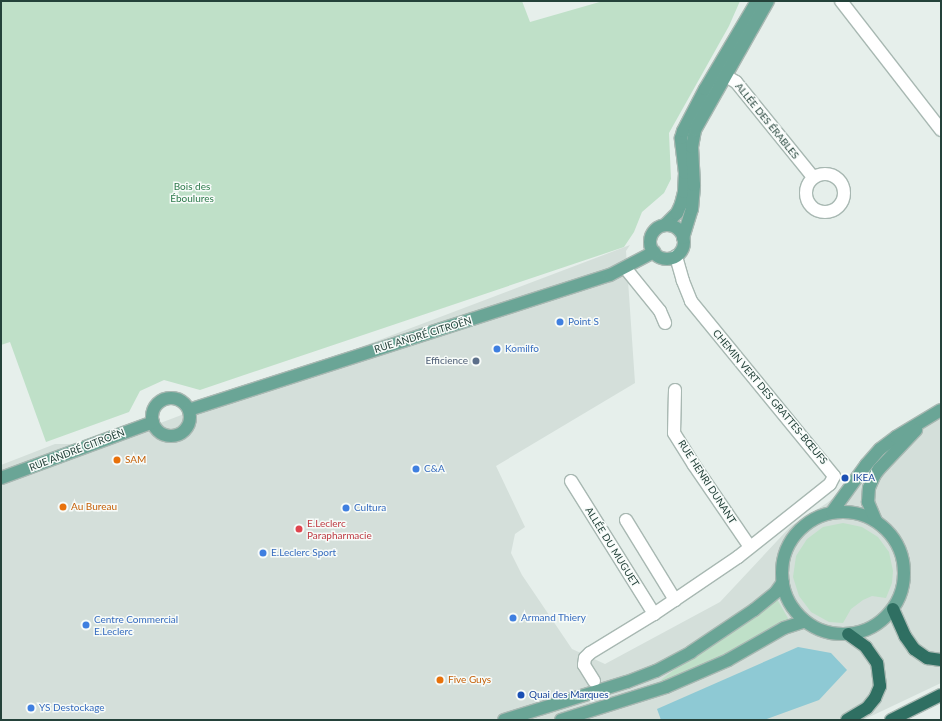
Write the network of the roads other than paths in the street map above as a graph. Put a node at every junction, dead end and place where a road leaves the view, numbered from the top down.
1 (757, 1) edge
2 (768, 1) edge
3 (841, 1) edge
4 (721, 73) junction
5 (941, 130) edge
6 (687, 149) junction
7 (813, 178) dead end
8 (665, 225) junction
9 (683, 238) junction
10 (654, 252) junction
11 (676, 256) junction
12 (626, 269) junction
13 (665, 323) dead end
14 (675, 390) dead end
15 (189, 410) junction
16 (941, 410) edge
17 (930, 417) junction
18 (153, 422) junction
19 (1, 478) edge
20 (571, 480) dead end
21 (832, 512) junction
22 (626, 520) dead end
23 (876, 521) junction
24 (750, 547) junction
25 (782, 582) junction
26 (675, 600) junction
27 (893, 609) junction
28 (654, 614) junction
29 (805, 621) junction
30 (848, 634) junction
31 (941, 660) edge
32 (594, 681) dead end
33 (941, 695) edge
34 (504, 720) edge
35 (561, 720) edge
36 (847, 720) edge
37 (891, 720) edge

1 - 4 main road
2 - 4 main road
3 - 5 street
4 - 6 main road
4 - 7 street, ALLÉE DES ÉRABLES
6 - 8 main road
6 - 9 main road
8 - 9 main road
8 - 10 main road
9 - 11 main road
10 - 11 main road
10 - 12 main road, RUE ANDRÉ CITROËN
11 - 24 street, CHEMIN VERT DES GRATTES-BŒUFS
12 - 13 street
12 - 15 main road, RUE ANDRÉ CITROËN
14 - 24 street, RUE HENRI DUNANT
15 - 18 main road
15 - 18 main road
16 - 17 main road
17 - 21 main road
17 - 23 main road
18 - 19 main road, RUE ANDRÉ CITROËN
20 - 28 street, ALLÉE DU MUGUET
21 - 23 main road
21 - 25 main road
22 - 26 street
23 - 27 main road
24 - 26 street, CHEMIN VERT DES GRATTES-BŒUFS
25 - 29 main road
25 - 34 main road
26 - 28 street, CHEMIN VERT DES GRATTES-BŒUFS
27 - 30 main road
27 - 31 highway
28 - 32 street, CHEMIN VERT DES GRATTES-BŒUFS
29 - 30 main road
29 - 35 main road
30 - 36 highway
33 - 37 highway

